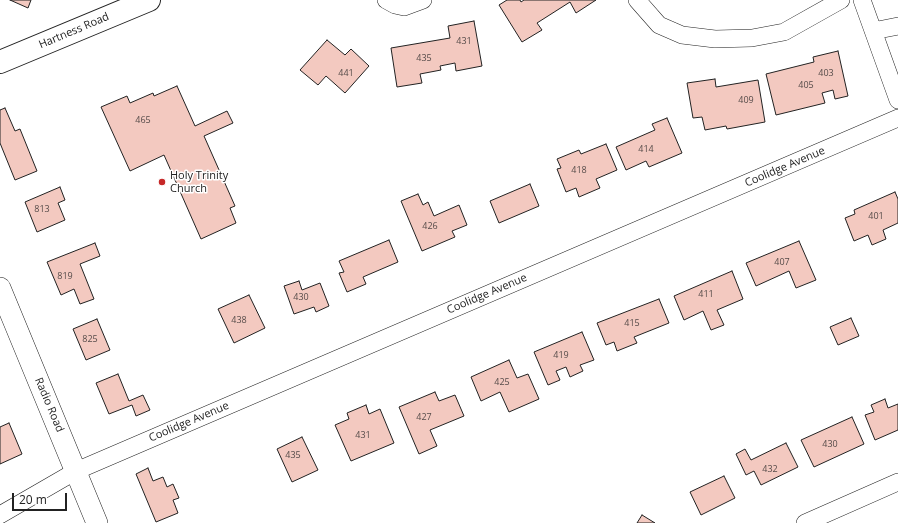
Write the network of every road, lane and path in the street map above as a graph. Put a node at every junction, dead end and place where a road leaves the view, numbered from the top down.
1 (149, 0) edge
2 (386, 0) edge
3 (423, 0) edge
4 (637, 0) edge
5 (841, 0) edge
6 (862, 0) edge
7 (898, 26) edge
8 (873, 31) junction
9 (0, 62) edge
10 (898, 100) edge
11 (898, 118) edge
12 (0, 288) edge
13 (76, 471) junction
14 (898, 482) edge
15 (0, 515) edge
16 (97, 523) edge
17 (805, 523) edge

1 - 9 main road, Hartness Road
2 - 3 street
4 - 5 street
6 - 8 street
7 - 8 street
8 - 10 street
11 - 13 street, Coolidge Avenue
12 - 13 street, Radio Road
13 - 15 street, Coolidge Avenue
13 - 16 street, Radio Road
14 - 17 street

